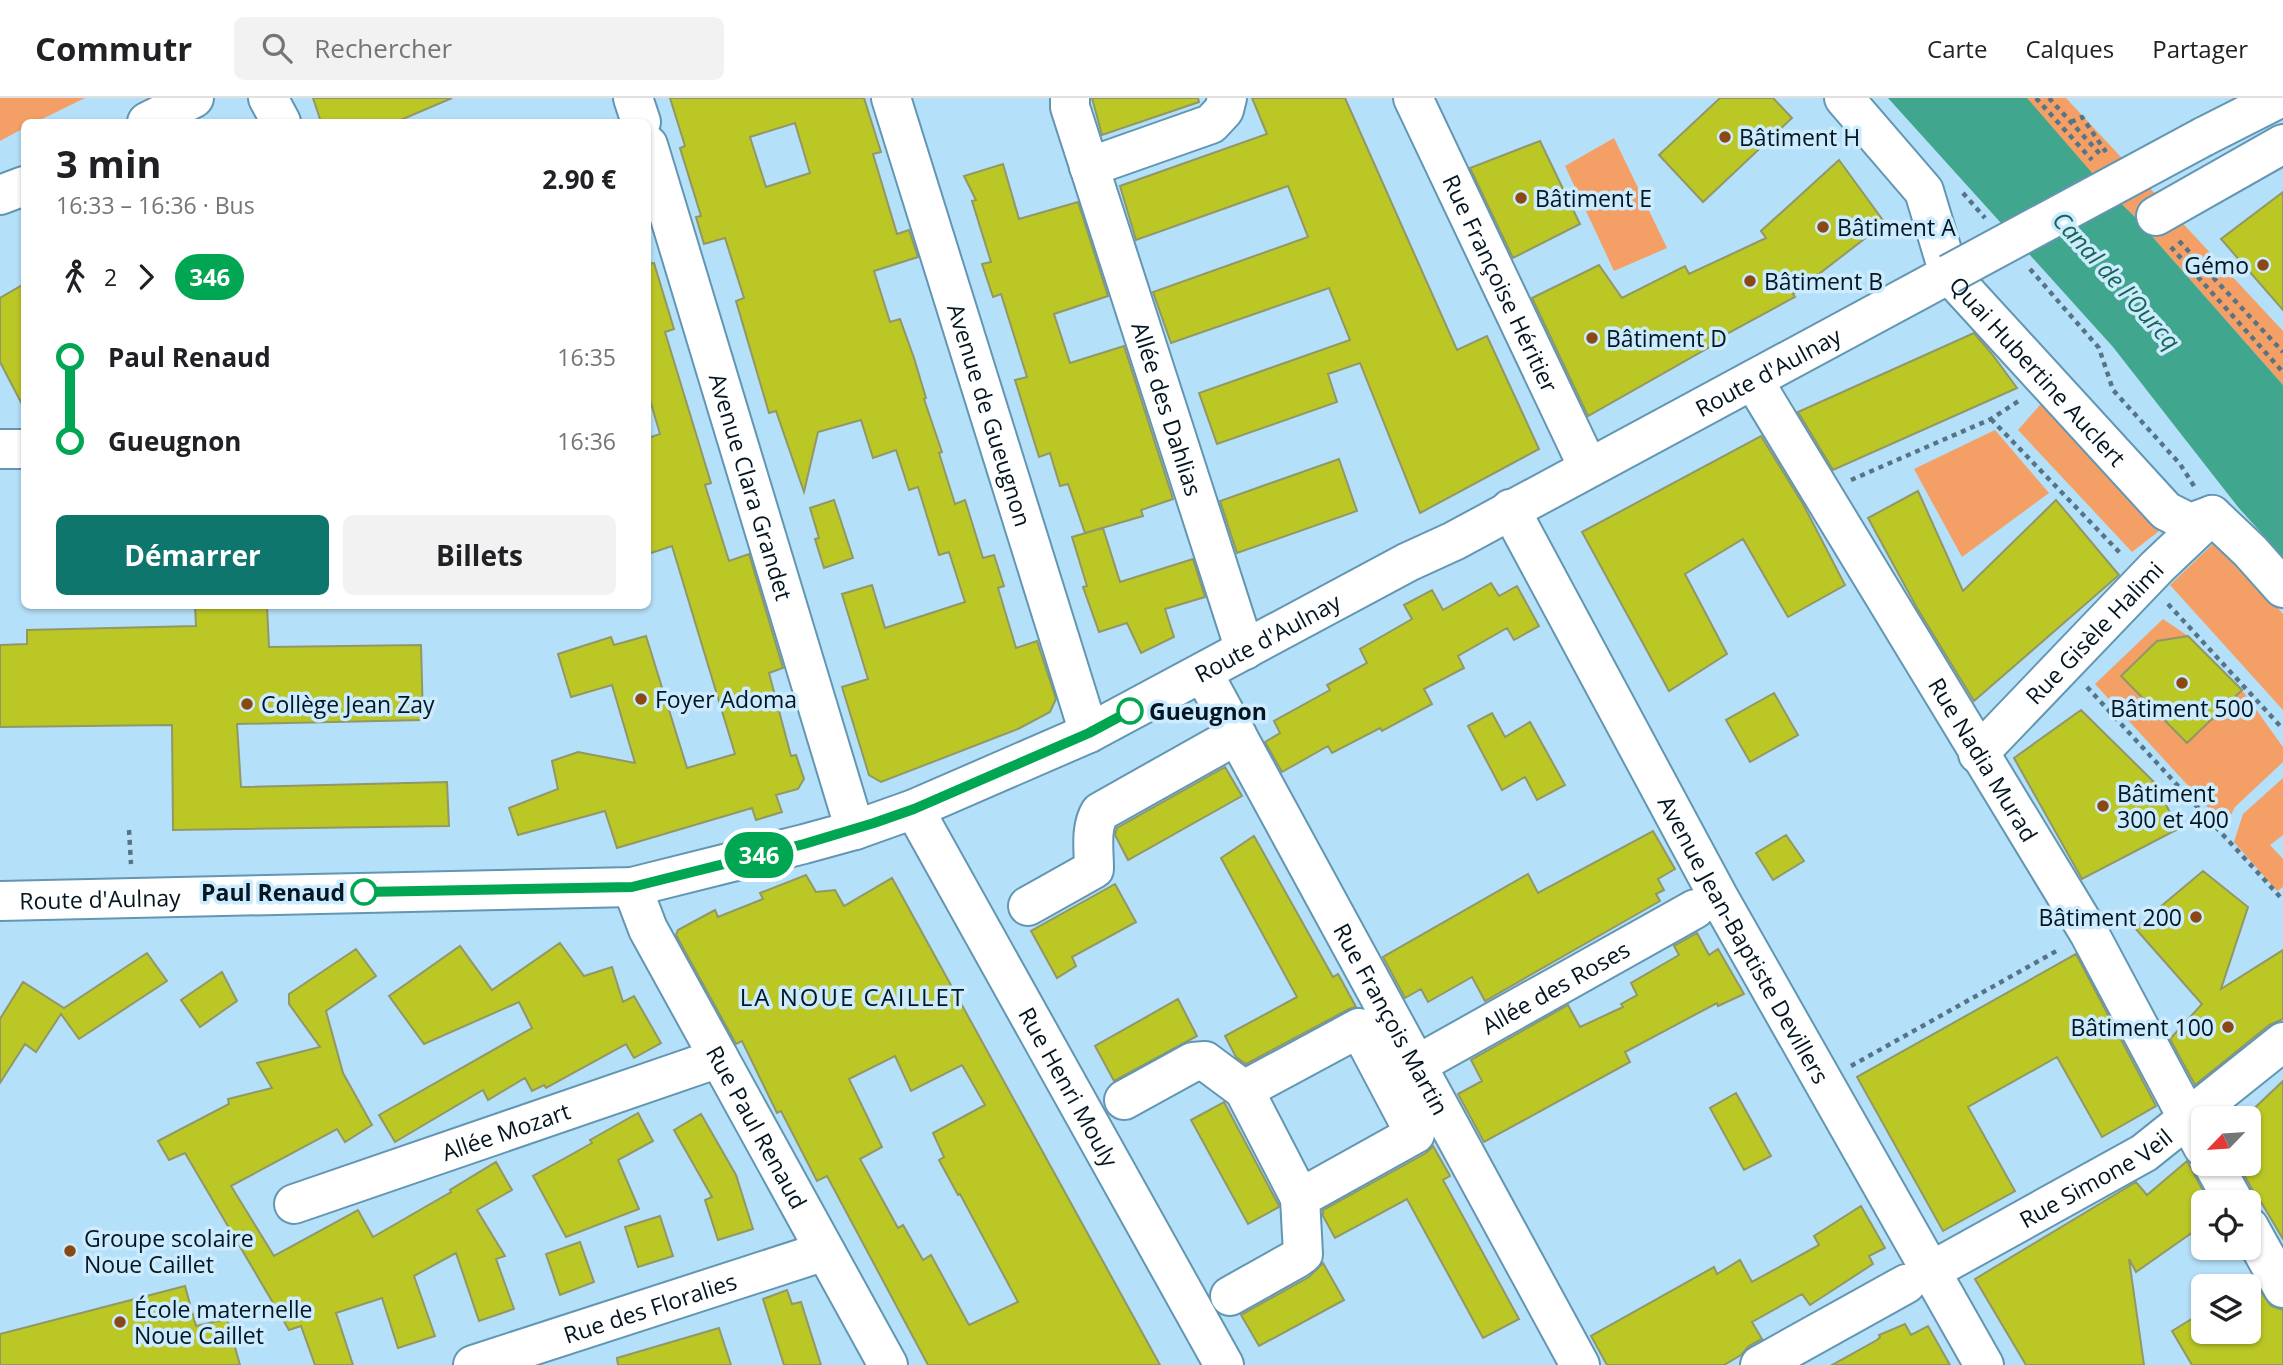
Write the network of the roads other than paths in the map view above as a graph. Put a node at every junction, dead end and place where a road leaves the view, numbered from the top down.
1 (194, 98) edge
2 (268, 98) edge
3 (633, 98) edge
4 (891, 98) edge
5 (1070, 98) edge
6 (1227, 98) edge
7 (1413, 98) edge
8 (1844, 98) edge
9 (2280, 98) edge
10 (153, 119) edge
11 (279, 119) edge
12 (640, 119) edge
13 (2283, 144) edge
14 (651, 155) edge
15 (1089, 167) junction
16 (21, 187) edge
17 (0, 195) edge
18 (2156, 216) dead end
19 (1949, 274) junction
20 (1753, 380) junction
21 (0, 449) edge
22 (21, 449) edge
23 (1588, 467) junction
24 (1510, 509) junction
25 (2212, 515) junction
26 (2283, 588) edge
27 (1245, 650) junction
28 (1203, 673) junction
29 (1089, 733) junction
30 (1237, 736) junction
31 (1978, 754) junction
32 (914, 809) junction
33 (855, 830) junction
34 (632, 887) junction
35 (0, 901) edge
36 (1028, 906) dead end
37 (1695, 909) dead end
38 (2283, 1042) edge
39 (719, 1058) junction
40 (1402, 1073) junction
41 (1244, 1090) junction
42 (1124, 1100) dead end
43 (2221, 1106) edge
44 (2191, 1125) edge
45 (2191, 1135) edge
46 (1300, 1198) junction
47 (294, 1204) dead end
48 (2261, 1248) edge
49 (825, 1251) junction
50 (1918, 1278) junction
51 (2283, 1287) edge
52 (1230, 1296) dead end
53 (473, 1365) edge
54 (888, 1365) edge
55 (1224, 1365) edge
56 (1580, 1365) edge
57 (1760, 1365) edge
58 (1984, 1365) edge

1 - 10 street
2 - 11 street
3 - 12 street
4 - 29 street, Avenue de Gueugnon
5 - 15 street, Allée des Dahlias
6 - 15 street
7 - 23 street, Rue Françoise Héritier
8 - 19 street, Quai Hubertine Auclert
9 - 19 street, Route d'Aulnay, bridge
13 - 18 street
14 - 33 street, Avenue Clara Grandet
15 - 27 street, Allée des Dahlias
16 - 17 street
19 - 20 street, Route d'Aulnay
19 - 25 street, Quai Hubertine Auclert
20 - 23 street, Route d'Aulnay
20 - 31 street, Rue Nadia Murad
21 - 22 street
23 - 24 street, Route d'Aulnay
24 - 27 street, Route d'Aulnay
24 - 50 street, Avenue Jean-Baptiste Devillers
25 - 26 street
25 - 31 street, Rue Gisèle Halimi
27 - 28 street, Route d'Aulnay
28 - 29 street, Route d'Aulnay
28 - 30 street, Rue François Martin
29 - 32 street, Route d'Aulnay
30 - 36 street
30 - 40 street, Rue François Martin
31 - 44 street, Rue Nadia Murad
32 - 33 street, Route d'Aulnay
32 - 55 street, Rue Henri Mouly
33 - 34 street, Route d'Aulnay
34 - 35 street, Route d'Aulnay
34 - 39 street, Rue Paul Renaud
37 - 40 street, Allée des Roses
38 - 43 street, Rue Simone Veil
39 - 47 street, Allée Mozart
39 - 49 street, Rue Paul Renaud
40 - 41 street
40 - 46 street
40 - 56 street, Rue François Martin
41 - 42 street
41 - 46 street
45 - 50 street, Rue Simone Veil
46 - 52 street
48 - 51 street
49 - 53 street, Rue des Floralies
49 - 54 street, Rue Paul Renaud
50 - 57 street, Rue Simone Veil
50 - 58 street, Avenue Jean-Baptiste Devillers

